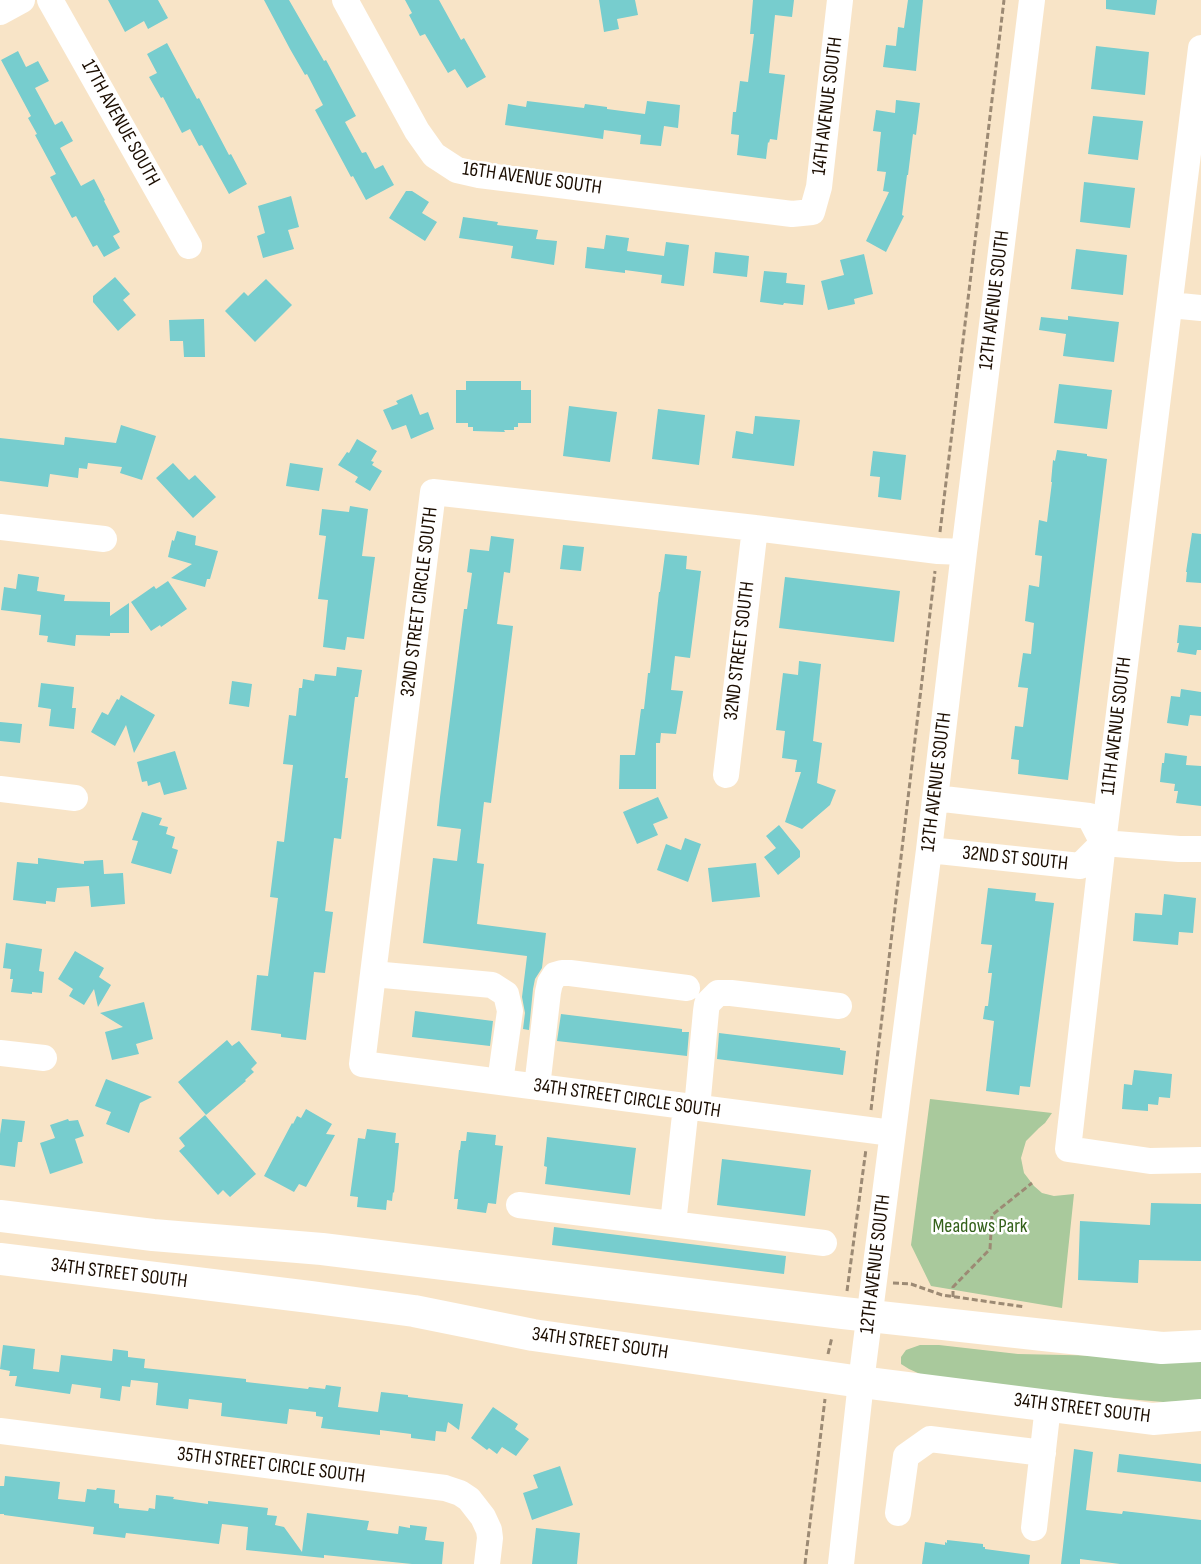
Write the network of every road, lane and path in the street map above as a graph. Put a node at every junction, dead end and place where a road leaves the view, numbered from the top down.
1 (22, 0) edge
2 (50, 0) edge
3 (345, 0) edge
4 (840, 0) edge
5 (1004, 0) edge
6 (1032, 0) edge
7 (0, 12) edge
8 (1201, 48) edge
9 (812, 212) joint
10 (189, 246) dead end
11 (1170, 305) junction
12 (1201, 308) edge
13 (0, 527) edge
14 (755, 528) junction
15 (104, 539) dead end
16 (938, 551) junction
17 (964, 552) junction
18 (726, 775) dead end
19 (0, 789) edge
20 (75, 798) dead end
21 (935, 798) junction
22 (1103, 843) junction
23 (1201, 849) edge
24 (929, 850) junction
25 (374, 974) junction
26 (687, 988) dead end
27 (839, 1006) dead end
28 (0, 1053) edge
29 (44, 1058) dead end
30 (362, 1064) joint
31 (500, 1082) junction
32 (537, 1087) junction
33 (691, 1107) junction
34 (880, 1132) junction
35 (1201, 1160) edge
36 (1032, 1183) dead end
37 (519, 1205) dead end
38 (0, 1216) edge
39 (673, 1224) junction
40 (824, 1243) dead end
41 (0, 1259) edge
42 (861, 1280) junction
43 (952, 1297) junction
44 (1030, 1307) dead end
45 (856, 1315) junction
46 (1201, 1346) edge
47 (828, 1377) junction
48 (861, 1382) junction
49 (1048, 1406) junction
50 (1201, 1415) edge
51 (0, 1431) edge
52 (1042, 1453) junction
53 (898, 1513) dead end
54 (1034, 1528) dead end
55 (487, 1564) edge
56 (805, 1564) edge
57 (841, 1564) edge

1 - 7 street
2 - 10 street, 17TH AVENUE SOUTH
3 - 9 street, 16TH AVENUE SOUTH
4 - 9 street, 14TH AVENUE SOUTH
5 - 16 path
6 - 17 street, 12TH AVENUE SOUTH
8 - 11 street, 11TH AVENUE SOUTH
11 - 12 street
11 - 22 street, 11TH AVENUE SOUTH
13 - 15 street
14 - 16 street, 32ND STREET CIRCLE SOUTH
14 - 18 street, 32ND STREET SOUTH
14 - 25 street, 32ND STREET CIRCLE SOUTH
16 - 17 street, 32ND STREET CIRCLE SOUTH
16 - 34 path
17 - 21 street, 12TH AVENUE SOUTH
19 - 20 street
21 - 22 street
21 - 24 street, 12TH AVENUE SOUTH
22 - 23 street
22 - 24 street, 32ND ST SOUTH
22 - 35 street, 11TH AVENUE SOUTH
24 - 34 street, 12TH AVENUE SOUTH
25 - 30 street, 32ND STREET CIRCLE SOUTH
25 - 31 street
26 - 32 street
27 - 33 street
28 - 29 street
30 - 31 street, 34TH STREET CIRCLE SOUTH
31 - 32 street, 34TH STREET CIRCLE SOUTH
32 - 33 street, 34TH STREET CIRCLE SOUTH
33 - 34 street, 34TH STREET CIRCLE SOUTH
33 - 39 street
34 - 42 street, 12TH AVENUE SOUTH
34 - 42 path
36 - 43 path
37 - 39 street
38 - 45 main road
39 - 40 street
41 - 47 main road, 34TH STREET SOUTH
42 - 43 path
42 - 45 street, 12TH AVENUE SOUTH
42 - 45 path
43 - 44 path
45 - 46 main road
45 - 47 path
45 - 48 street, 12TH AVENUE SOUTH
47 - 48 main road, 34TH STREET SOUTH
47 - 56 path
48 - 49 main road, 34TH STREET SOUTH
48 - 57 street, 12TH AVENUE SOUTH
49 - 50 main road, 34TH STREET SOUTH
49 - 52 street
51 - 55 street, 35TH STREET CIRCLE SOUTH
52 - 53 street
52 - 54 street

